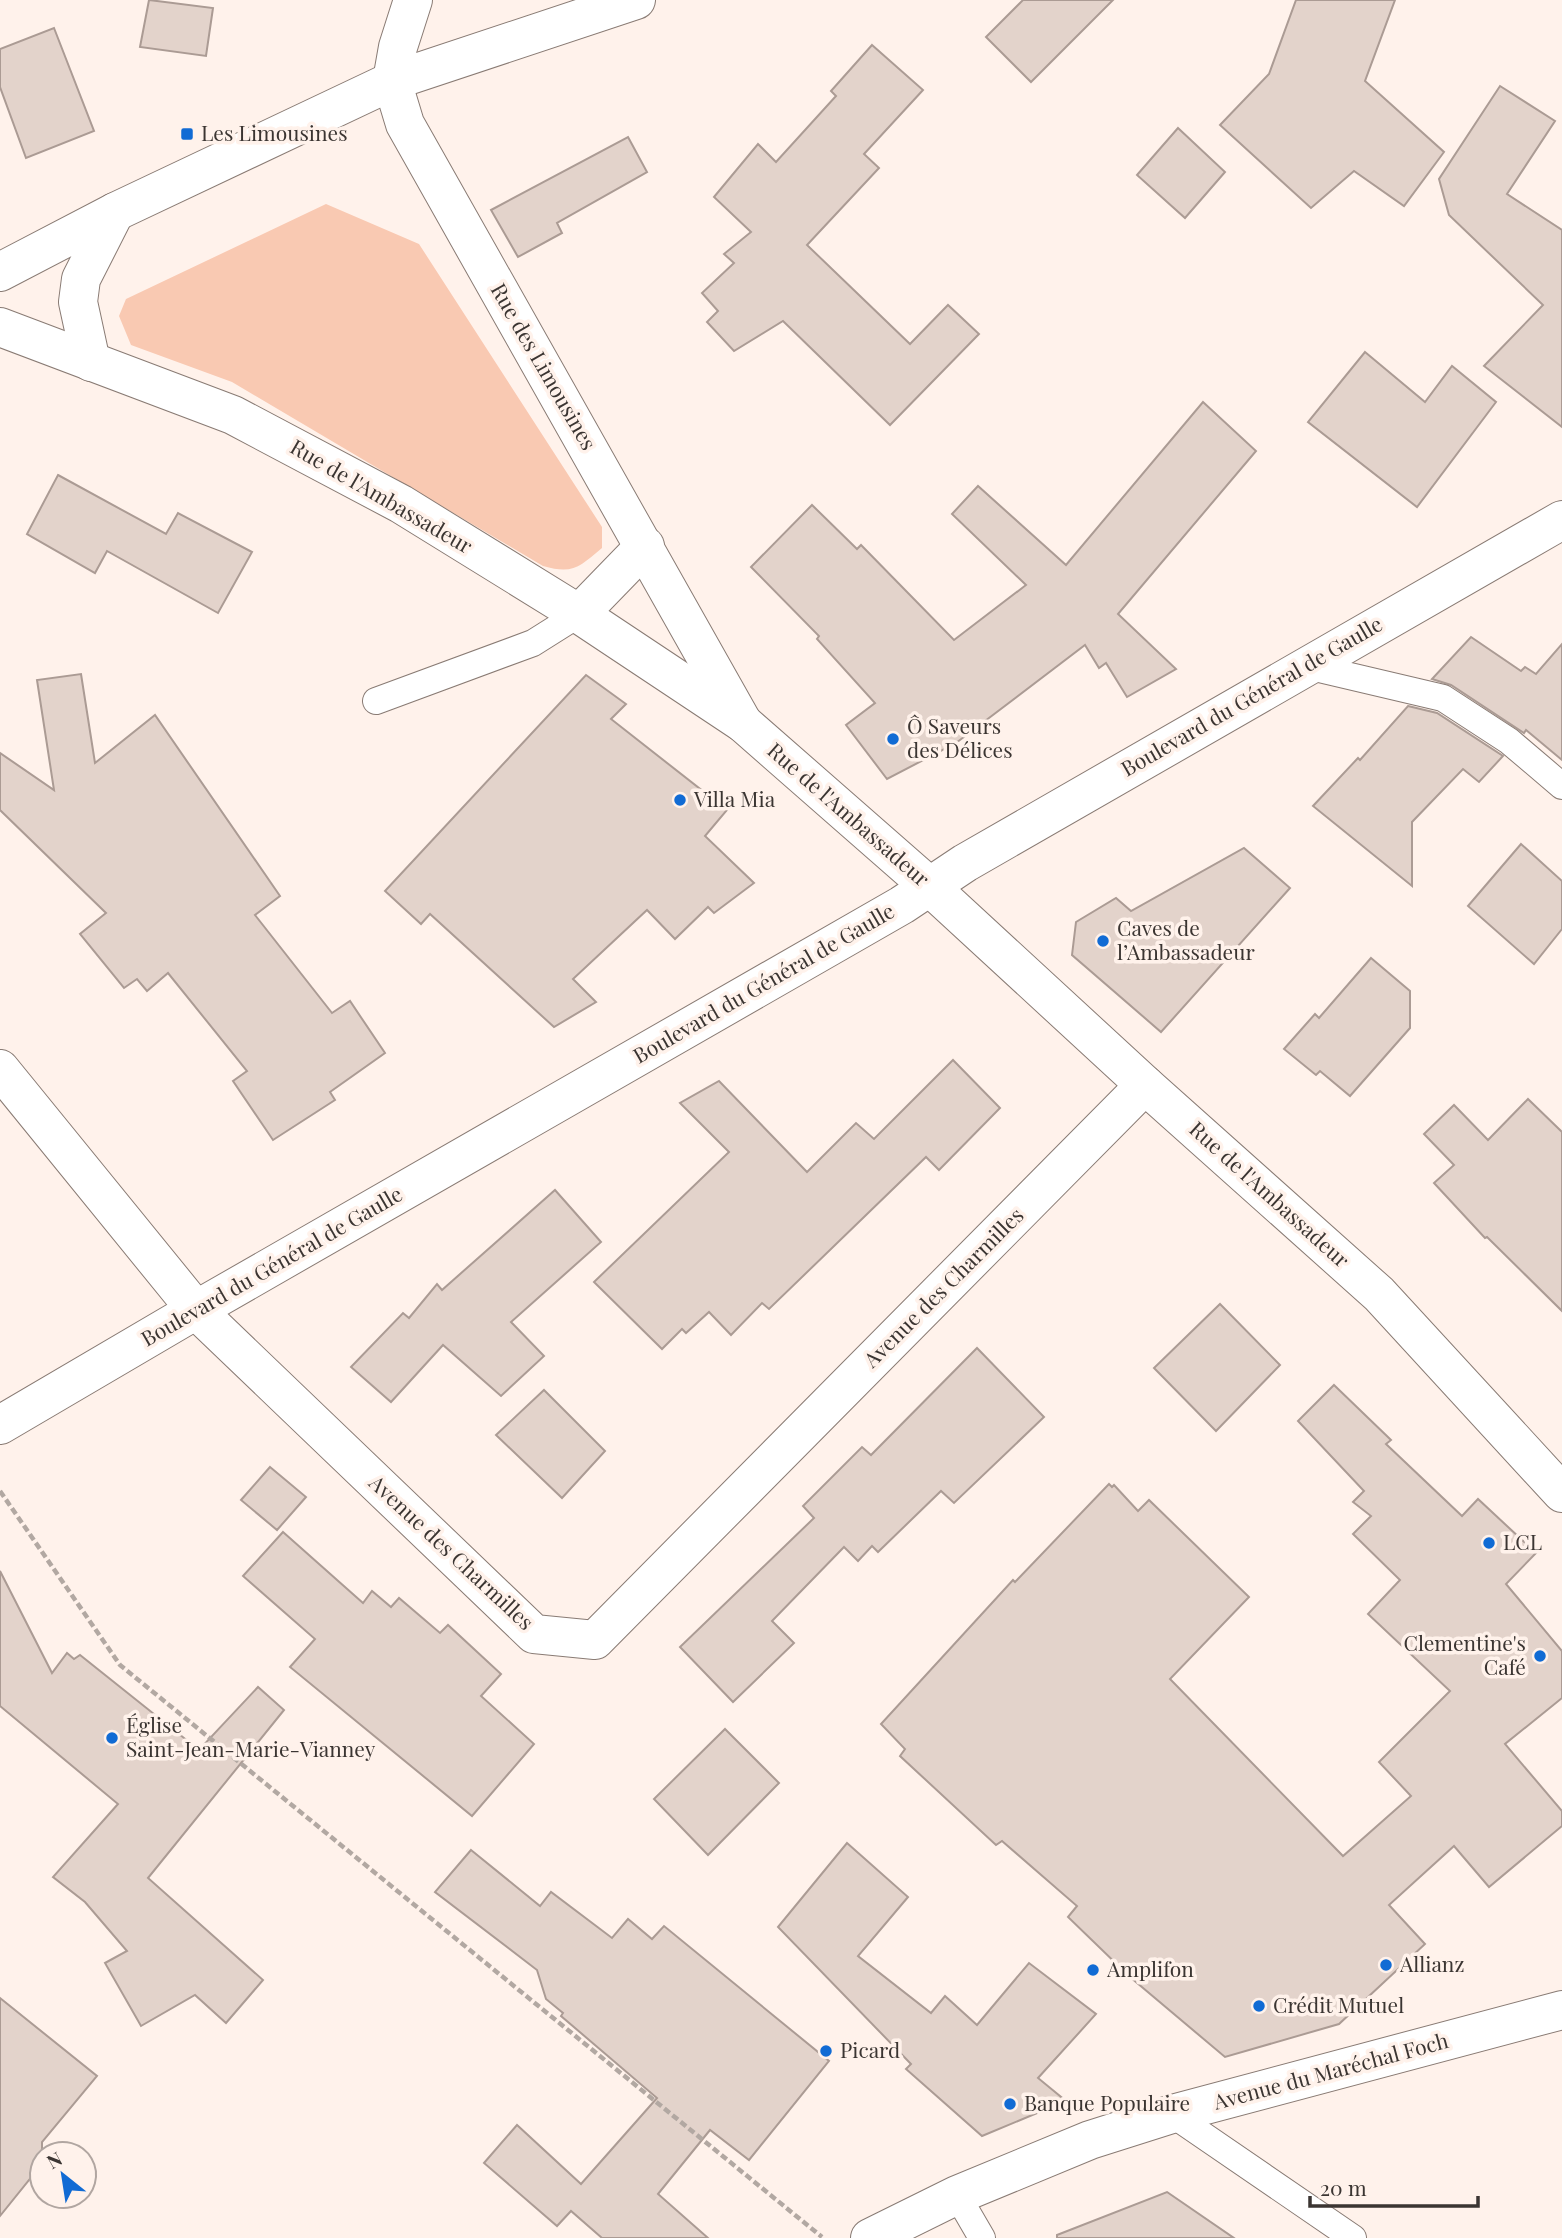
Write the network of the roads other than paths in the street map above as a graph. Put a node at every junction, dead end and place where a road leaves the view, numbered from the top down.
1 (413, 0) edge
2 (636, 0) edge
3 (392, 81) junction
4 (115, 212) junction
5 (0, 272) edge
6 (0, 327) edge
7 (91, 362) junction
8 (1562, 520) edge
9 (645, 546) junction
10 (579, 614) junction
11 (1307, 666) junction
12 (376, 701) dead end
13 (743, 723) junction
14 (1562, 786) edge
15 (929, 886) junction
16 (0, 1069) edge
17 (1145, 1085) junction
18 (195, 1310) junction
19 (0, 1426) edge
20 (1562, 1493) edge
21 (1562, 2010) edge
22 (1172, 2114) junction
23 (957, 2195) junction
24 (873, 2237) edge
25 (982, 2238) edge
26 (1353, 2238) edge

1 - 3 street, Rue des Limousines
2 - 3 street
3 - 4 street
3 - 9 street, Rue des Limousines
4 - 5 street
4 - 7 street
6 - 7 street, Rue de l'Ambassadeur
7 - 10 street, Rue de l'Ambassadeur
8 - 11 street, Boulevard du Général de Gaulle
9 - 10 street
9 - 13 street, Rue des Limousines
10 - 12 lane
10 - 13 street, Rue de l'Ambassadeur
11 - 14 lane
11 - 15 street, Boulevard du Général de Gaulle
13 - 15 street, Rue de l'Ambassadeur
15 - 17 street, Rue de l'Ambassadeur
15 - 18 street, Boulevard du Général de Gaulle
16 - 18 street, Avenue des Charmilles
17 - 18 street, Avenue des Charmilles
17 - 20 street, Rue de l'Ambassadeur
18 - 19 street, Boulevard du Général de Gaulle
21 - 22 street, Avenue du Maréchal Foch
22 - 23 street, Avenue du Maréchal Foch
22 - 26 lane
23 - 24 street, Avenue du Maréchal Foch
23 - 25 lane

